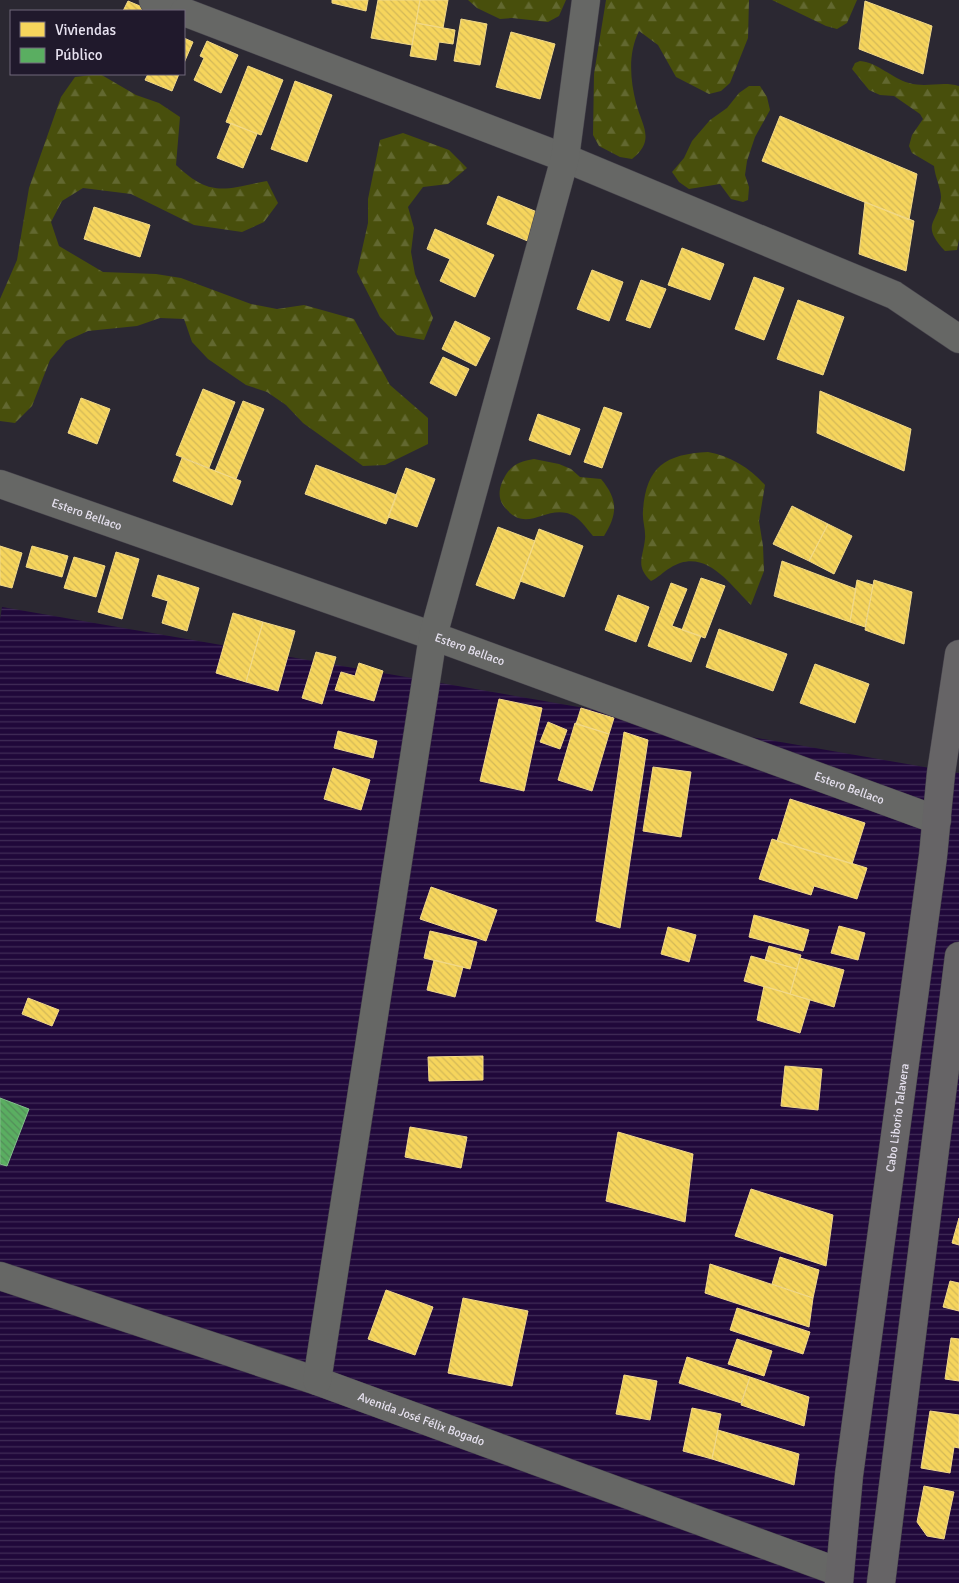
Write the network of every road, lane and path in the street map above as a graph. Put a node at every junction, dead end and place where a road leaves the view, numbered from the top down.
1 (153, 0) edge
2 (586, 0) edge
3 (178, 10) edge
4 (185, 13) edge
5 (565, 158) junction
6 (959, 339) edge
7 (0, 484) edge
8 (432, 636) junction
9 (959, 654) edge
10 (937, 820) junction
11 (959, 956) edge
12 (0, 1276) edge
13 (317, 1382) junction
14 (839, 1578) edge
15 (879, 1583) edge

1 - 3 street
2 - 5 street
4 - 5 street
5 - 6 street
5 - 8 street
7 - 8 street, Estero Bellaco
8 - 10 street, Estero Bellaco
8 - 13 street
9 - 10 highway, Cabo Liborio Talavera
10 - 14 highway, Cabo Liborio Talavera
11 - 15 highway
12 - 13 street, Avenida José Félix Bogado
13 - 14 street, Avenida José Félix Bogado
14 - 15 highway

